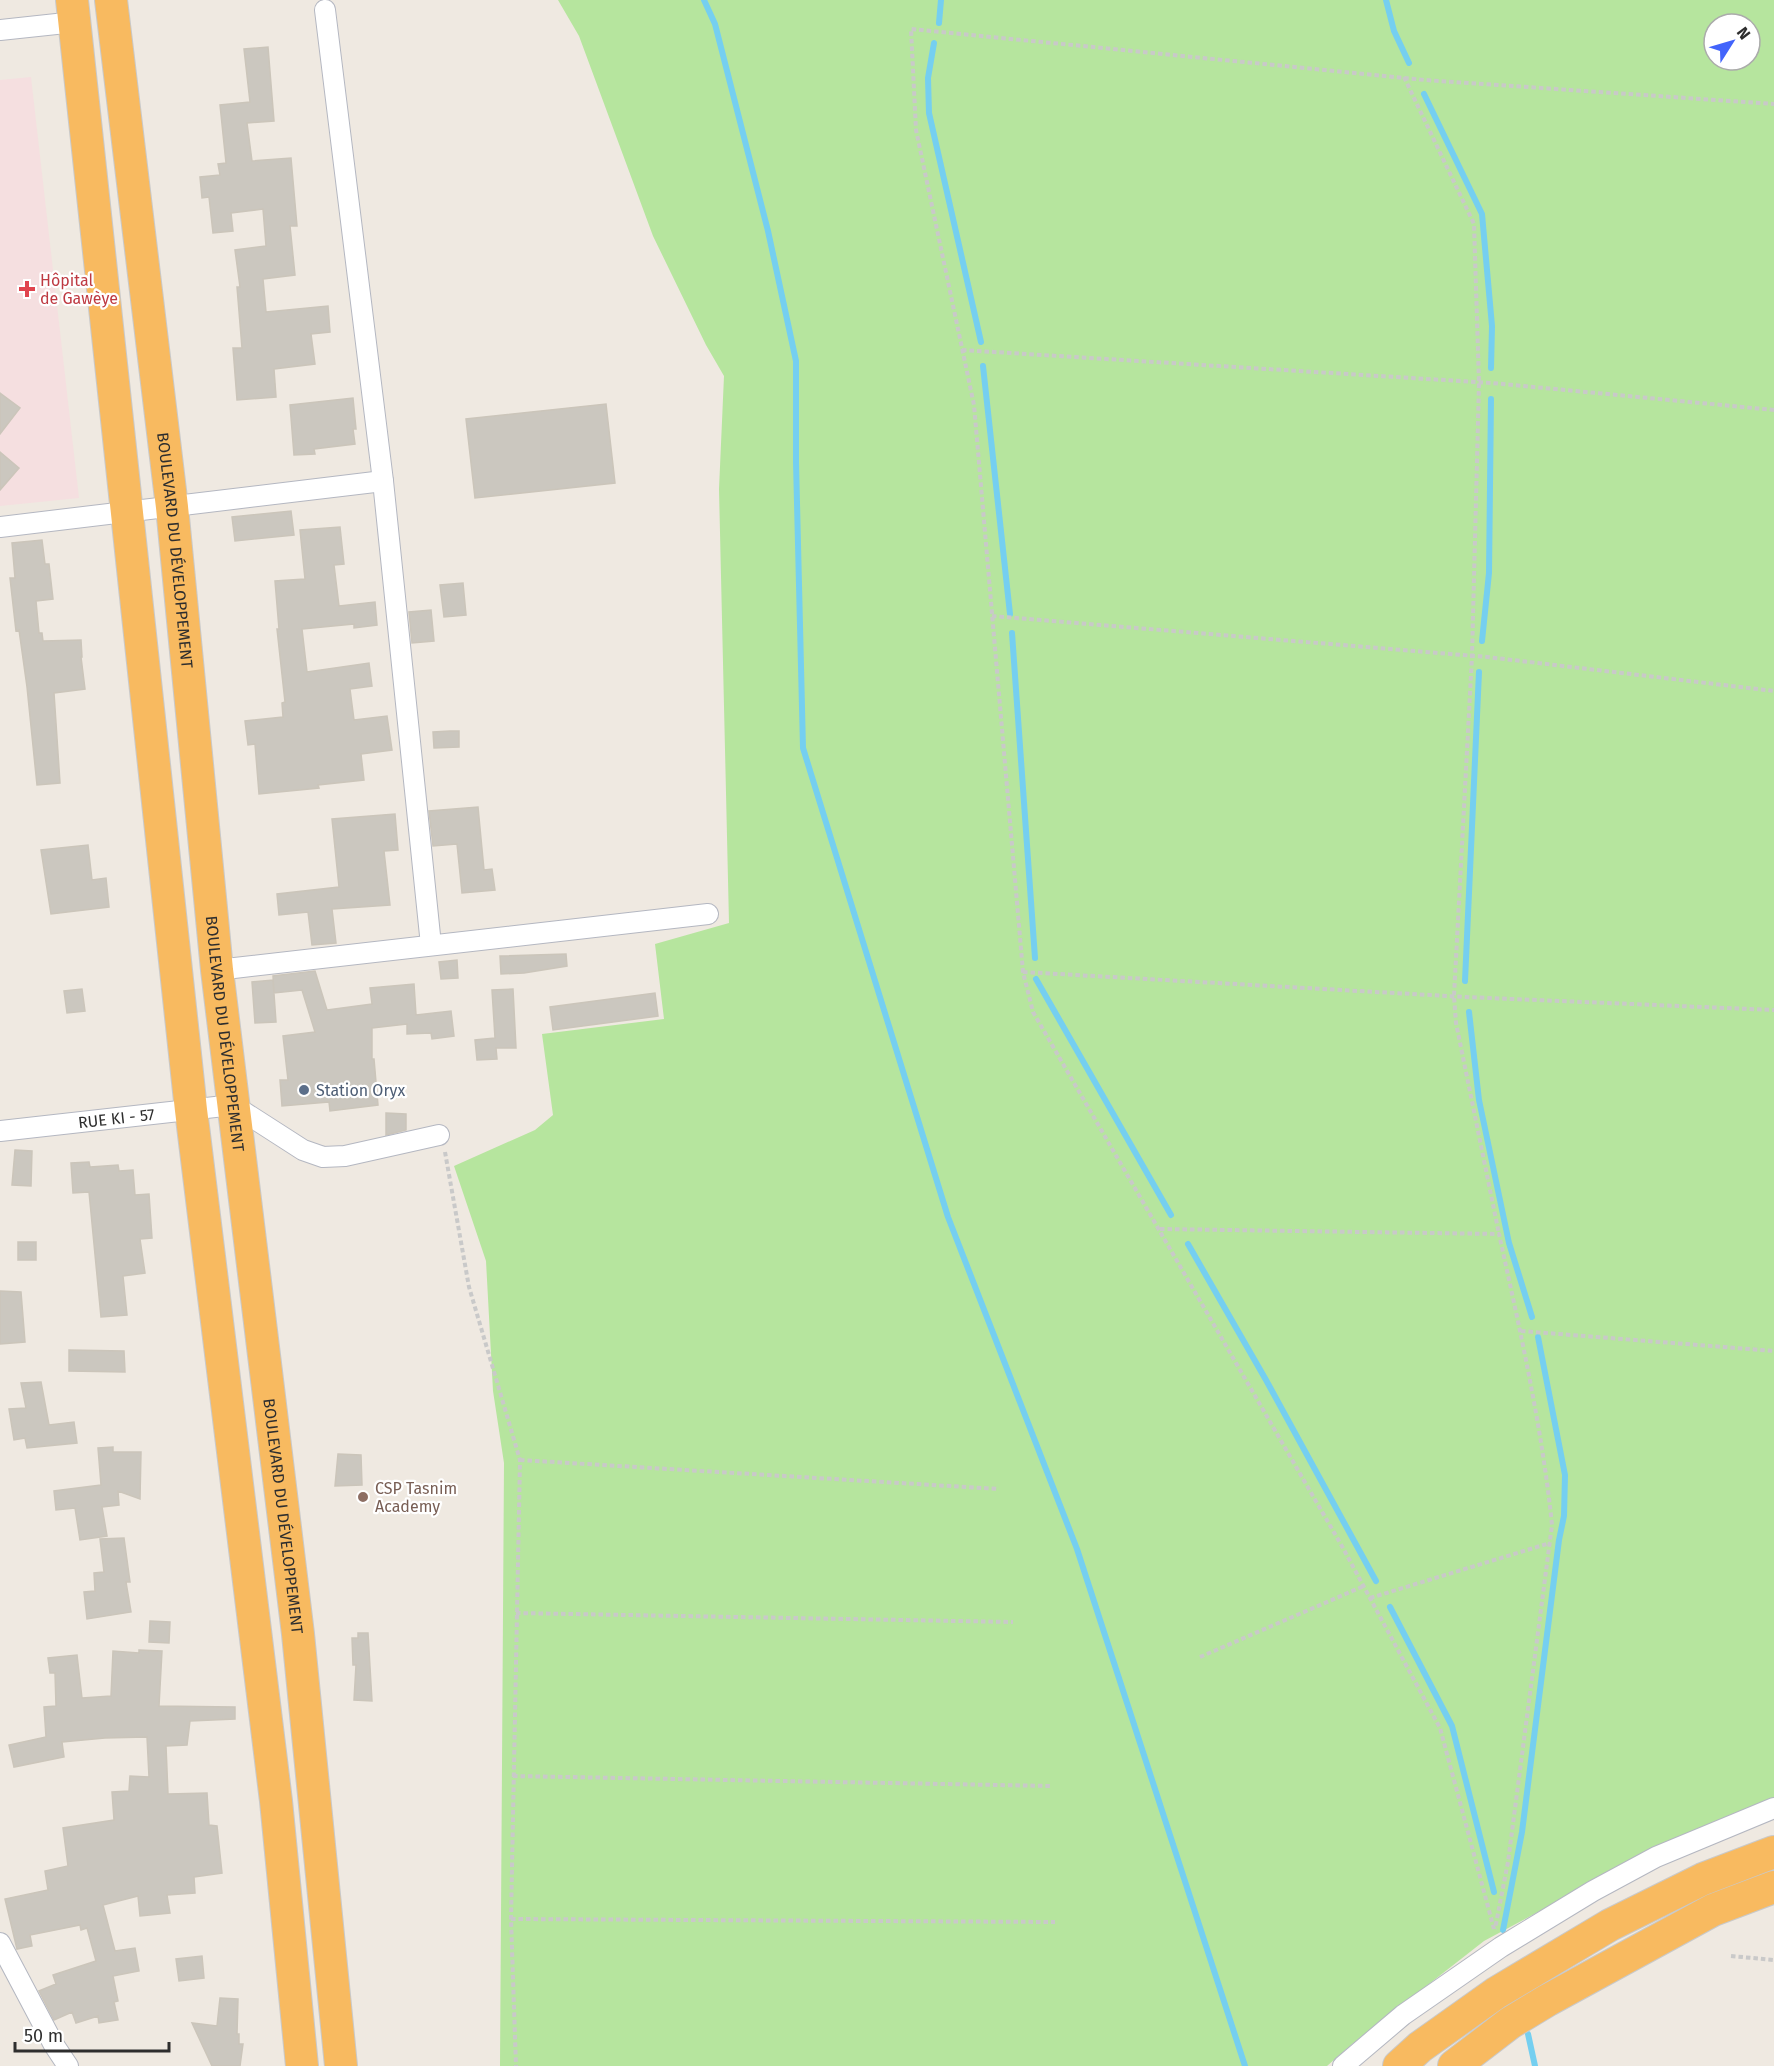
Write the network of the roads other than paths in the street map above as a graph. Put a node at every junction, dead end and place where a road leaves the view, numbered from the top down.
1 (111, 0) edge
2 (325, 10) dead end
3 (74, 11) edge
4 (0, 30) edge
5 (383, 480) junction
6 (172, 507) junction
7 (128, 512) junction
8 (0, 526) edge
9 (708, 914) dead end
10 (431, 945) junction
11 (217, 969) junction
12 (233, 1105) junction
13 (191, 1110) junction
14 (0, 1131) edge
15 (439, 1136) road end
16 (1774, 1808) edge
17 (1774, 1852) edge
18 (1774, 1887) edge
19 (0, 1943) edge
20 (68, 2066) edge
21 (302, 2066) edge
22 (341, 2066) edge
23 (1343, 2066) edge
24 (1399, 2066) edge
25 (1454, 2066) edge

1 - 6 highway, BOULEVARD DU DÉVELOPPEMENT
2 - 5 street
3 - 4 street
3 - 7 highway
5 - 6 street
5 - 10 street
6 - 7 street
6 - 11 highway, BOULEVARD DU DÉVELOPPEMENT
7 - 8 street
7 - 13 highway
9 - 10 street
10 - 11 street
11 - 12 highway, BOULEVARD DU DÉVELOPPEMENT
12 - 13 street, RUE KI - 57
12 - 15 street
12 - 22 highway, BOULEVARD DU DÉVELOPPEMENT
13 - 14 street, RUE KI - 57
13 - 21 highway
16 - 23 street
17 - 24 highway
18 - 25 highway
19 - 20 street

